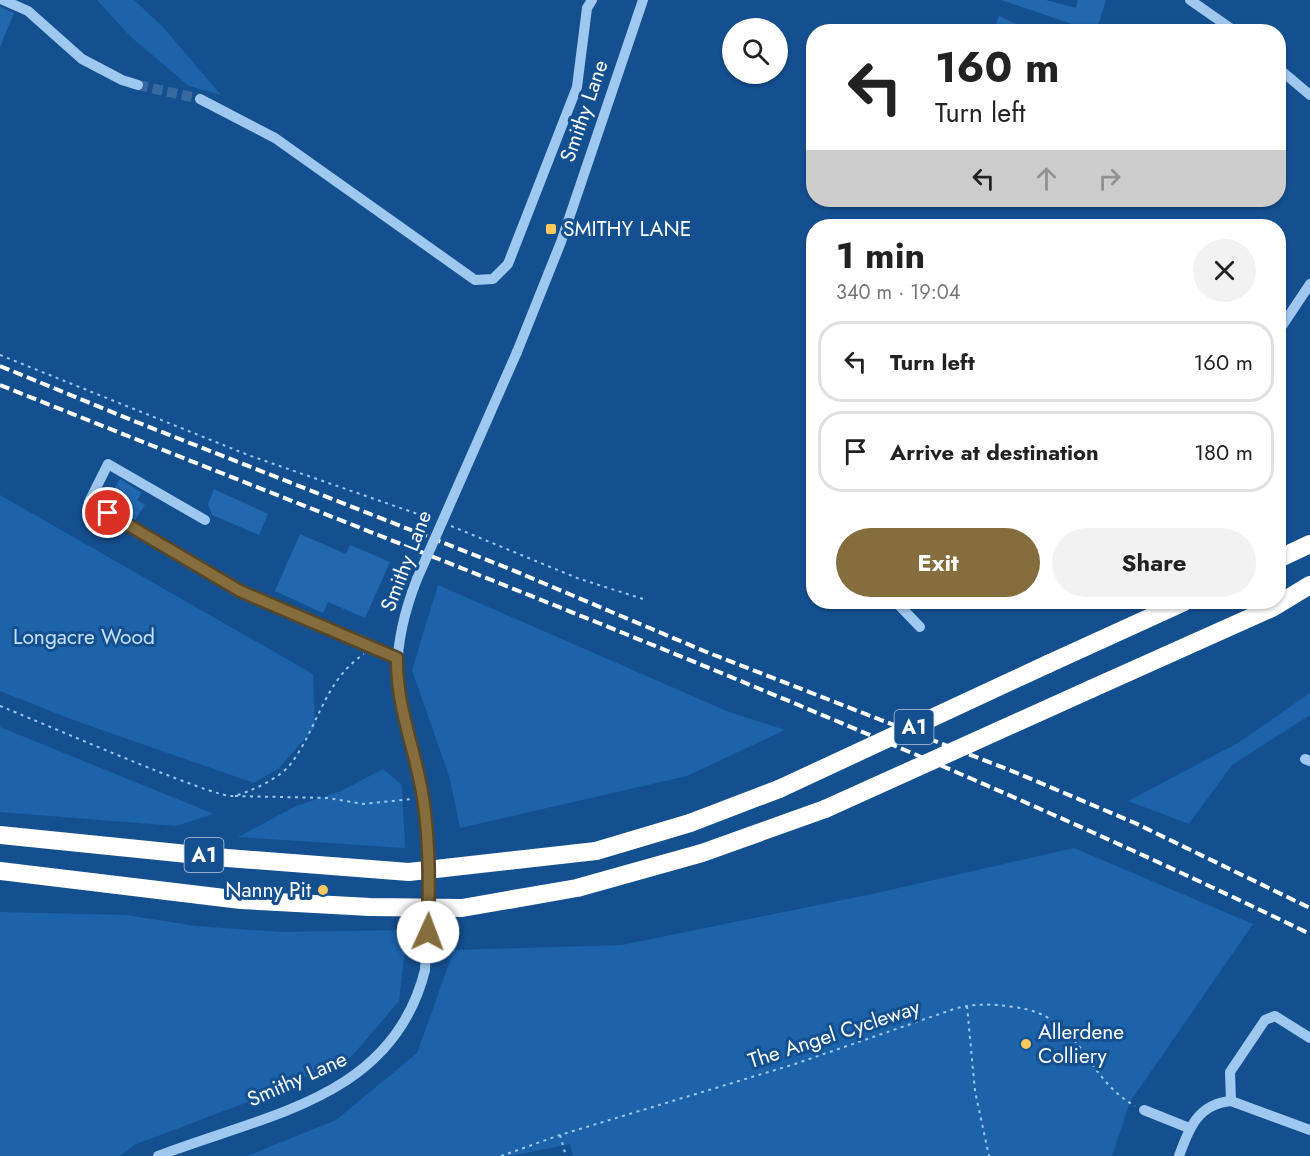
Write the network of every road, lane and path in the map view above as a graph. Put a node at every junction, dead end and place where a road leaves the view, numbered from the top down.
1 (3, 0) edge
2 (592, 0) edge
3 (643, 0) edge
4 (1190, 0) edge
5 (1224, 24) edge
6 (1286, 75) edge
7 (138, 85) tunnel mouth
8 (1310, 95) edge
9 (200, 99) tunnel mouth
10 (1310, 284) edge
11 (1286, 320) edge
12 (0, 355) edge
13 (205, 520) dead end
14 (436, 520) dead end
15 (446, 524) dead end
16 (1310, 544) edge
17 (1286, 555) edge
18 (1310, 585) edge
19 (1310, 595) edge
20 (643, 599) dead end
21 (1286, 600) edge
22 (1286, 603) edge
23 (903, 609) edge
24 (1169, 609) edge
25 (1270, 609) edge
26 (920, 627) dead end
27 (374, 648) junction
28 (397, 658) junction
29 (0, 705) edge
30 (233, 796) junction
31 (423, 798) junction
32 (0, 835) edge
33 (0, 871) edge
34 (967, 1006) junction
35 (1310, 1038) edge
36 (1231, 1101) junction
37 (1144, 1110) joint
38 (1189, 1128) junction
39 (1310, 1130) edge
40 (560, 1135) junction
41 (158, 1156) edge
42 (501, 1156) edge
43 (566, 1156) edge
44 (989, 1156) edge
45 (1179, 1156) edge

1 - 7 street
2 - 9 street
3 - 28 street, Smithy Lane, bridge
4 - 5 street
6 - 8 street
10 - 11 street
12 - 14 path
13 - 27 street
15 - 20 path
16 - 17 highway
18 - 21 highway, A1
19 - 22 highway
23 - 26 street
24 - 32 highway, A1, bridge
25 - 33 highway, A1, bridge
27 - 28 street
27 - 30 path
28 - 31 street, Smithy Lane
29 - 30 path
30 - 31 path
31 - 41 street, Smithy Lane, bridge
34 - 37 path, The Angel Cycleway
34 - 40 path, The Angel Cycleway
34 - 44 path
35 - 36 street
36 - 38 street
36 - 39 street
37 - 38 street
38 - 45 street
40 - 42 path, The Angel Cycleway
40 - 43 path

